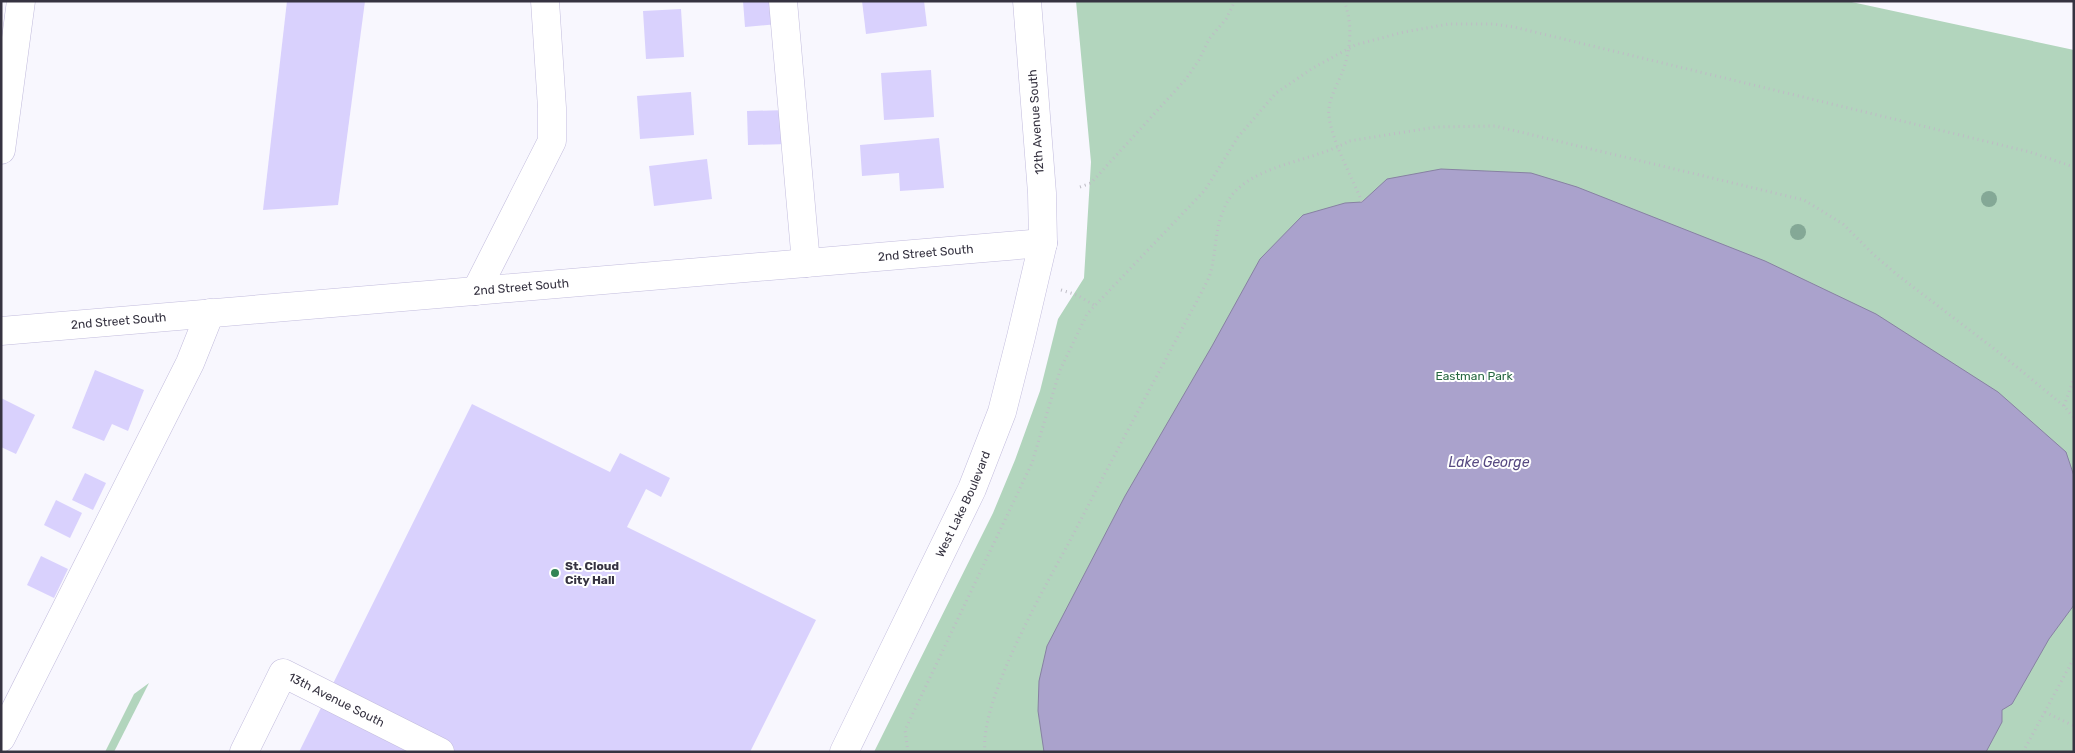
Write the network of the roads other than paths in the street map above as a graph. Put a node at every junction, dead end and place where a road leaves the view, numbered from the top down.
1 (20, 1) edge
2 (545, 1) edge
3 (783, 1) edge
4 (1027, 1) edge
5 (1, 150) edge
6 (1043, 243) junction
7 (806, 263) junction
8 (476, 291) junction
9 (210, 313) junction
10 (1, 331) edge
11 (1, 738) edge
12 (244, 752) edge
13 (440, 752) edge
14 (844, 752) edge

1 - 5 street
2 - 8 street
3 - 7 street
4 - 6 street, 12th Avenue South
6 - 7 street, 2nd Street South
6 - 14 street, West Lake Boulevard
7 - 8 street, 2nd Street South
8 - 9 street, 2nd Street South
9 - 10 street, 2nd Street South
9 - 11 street
12 - 13 street, 13th Avenue South

